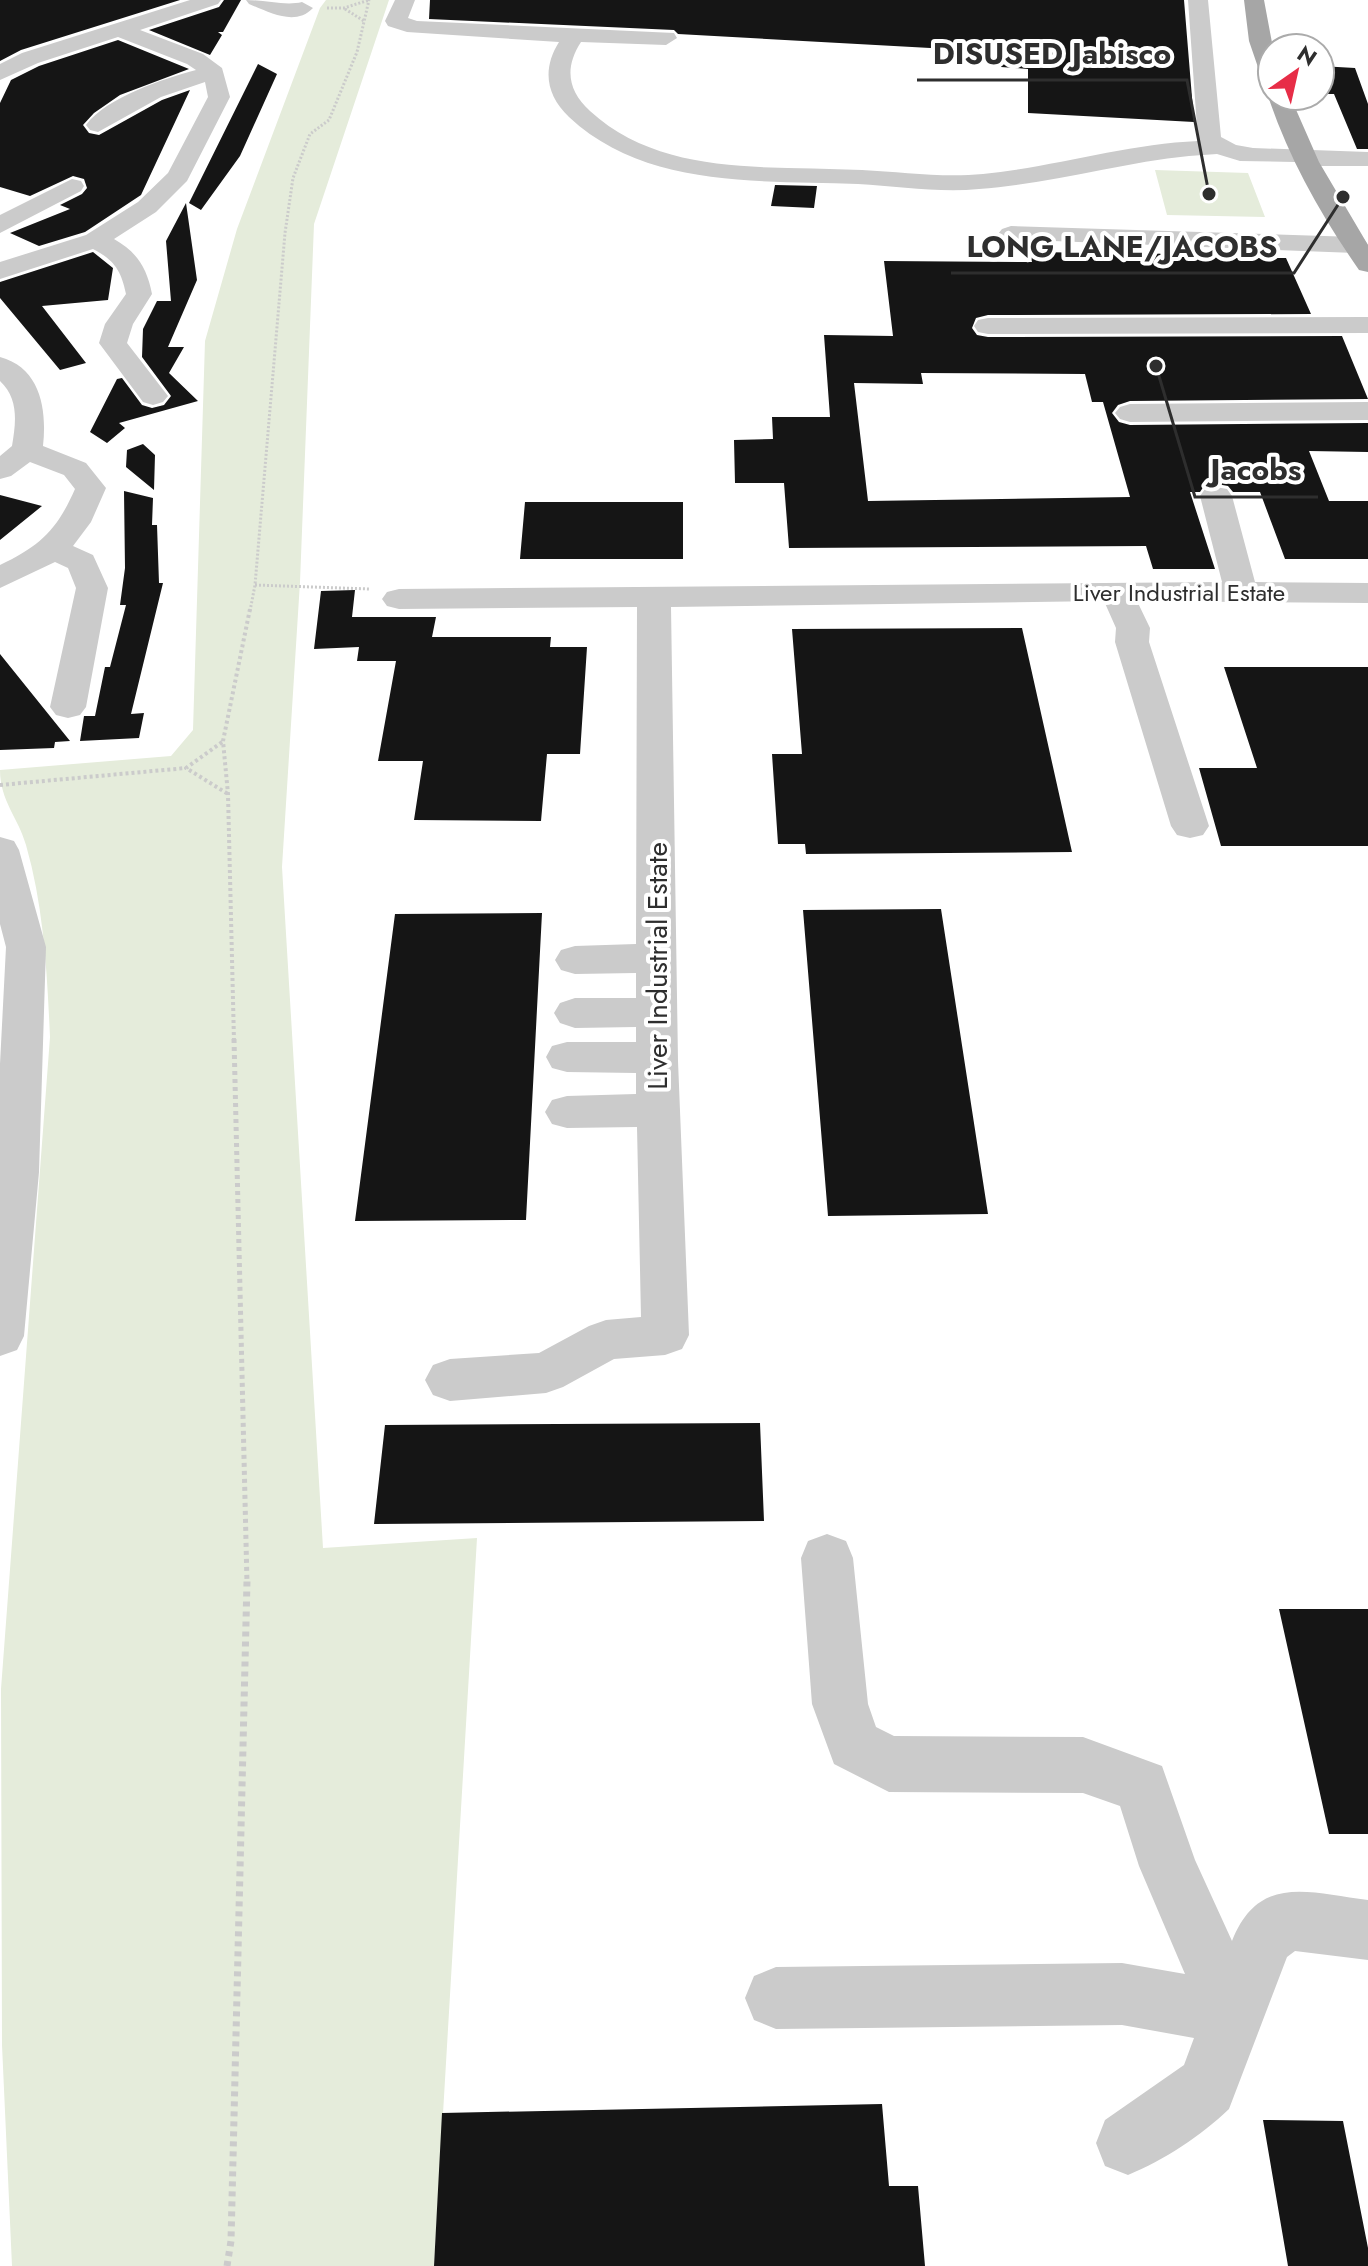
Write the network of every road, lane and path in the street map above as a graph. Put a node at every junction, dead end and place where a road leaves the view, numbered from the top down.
1 (211, 0) edge
2 (256, 0) edge
3 (369, 0) edge
4 (405, 0) edge
5 (1198, 0) edge
6 (1254, 0) edge
7 (302, 8) joint
8 (344, 8) junction
9 (364, 21) junction
10 (118, 29) junction
11 (1259, 32) edge
12 (576, 34) junction
13 (666, 38) dead end
14 (0, 73) edge
15 (214, 73) junction
16 (1286, 112) edge
17 (98, 125) dead end
18 (1220, 147) junction
19 (1304, 157) junction
20 (1368, 159) edge
21 (57, 189) dead end
22 (0, 225) edge
23 (1011, 234) dead end
24 (95, 240) junction
25 (1361, 255) edge
26 (5, 264) edge
27 (1368, 325) edge
28 (988, 326) dead end
29 (85, 330) dead end
30 (117, 332) junction
31 (0, 366) edge
32 (177, 379) dead end
33 (1368, 411) edge
34 (1130, 413) dead end
35 (27, 450) junction
36 (0, 470) edge
37 (1216, 496) dead end
38 (54, 549) junction
39 (0, 578) edge
40 (255, 585) junction
41 (1116, 591) junction
42 (1241, 592) junction
43 (1368, 593) edge
44 (654, 597) junction
45 (399, 599) joint
46 (68, 707) dead end
47 (223, 741) junction
48 (186, 768) junction
49 (0, 785) edge
50 (228, 794) junction
51 (1190, 826) dead end
52 (0, 850) edge
53 (658, 958) junction
54 (575, 960) dead end
55 (575, 1013) dead end
56 (657, 1016) junction
57 (567, 1057) dead end
58 (657, 1061) junction
59 (658, 1110) junction
60 (567, 1112) dead end
61 (8, 1173) edge
62 (0, 1336) edge
63 (450, 1380) dead end
64 (827, 1558) dead end
65 (1368, 1930) edge
66 (776, 1998) dead end
67 (1233, 2014) junction
68 (1128, 2143) dead end
69 (227, 2266) edge

1 - 10 street
2 - 7 street
3 - 8 path
3 - 9 path
4 - 12 street
5 - 18 street
6 - 11 main road
7 - 8 path
8 - 9 path
9 - 40 path
10 - 14 street
10 - 15 street
12 - 13 street
12 - 18 street
15 - 17 street
15 - 24 street
16 - 19 main road
18 - 19 street
19 - 20 street
19 - 25 main road
21 - 22 street
23 - 25 street
24 - 26 street
24 - 30 street
27 - 28 street
29 - 30 street
30 - 32 street
31 - 35 street
33 - 34 street
35 - 36 street
35 - 38 street
37 - 42 street
38 - 39 street
38 - 46 street
40 - 45 path
40 - 47 path
41 - 42 street, Liver Industrial Estate
41 - 44 street, Liver Industrial Estate
41 - 51 street
42 - 43 street, Liver Industrial Estate
44 - 45 street, Liver Industrial Estate
44 - 53 street, Liver Industrial Estate
47 - 48 path
47 - 50 path
48 - 49 path
48 - 50 path
50 - 69 path
52 - 61 street
53 - 54 street
53 - 56 street, Liver Industrial Estate
55 - 56 street
56 - 58 street, Liver Industrial Estate
57 - 58 street
58 - 59 street, Liver Industrial Estate
59 - 60 street
59 - 63 street, Liver Industrial Estate
61 - 62 street
64 - 67 street
65 - 67 street
66 - 67 street
67 - 68 street

